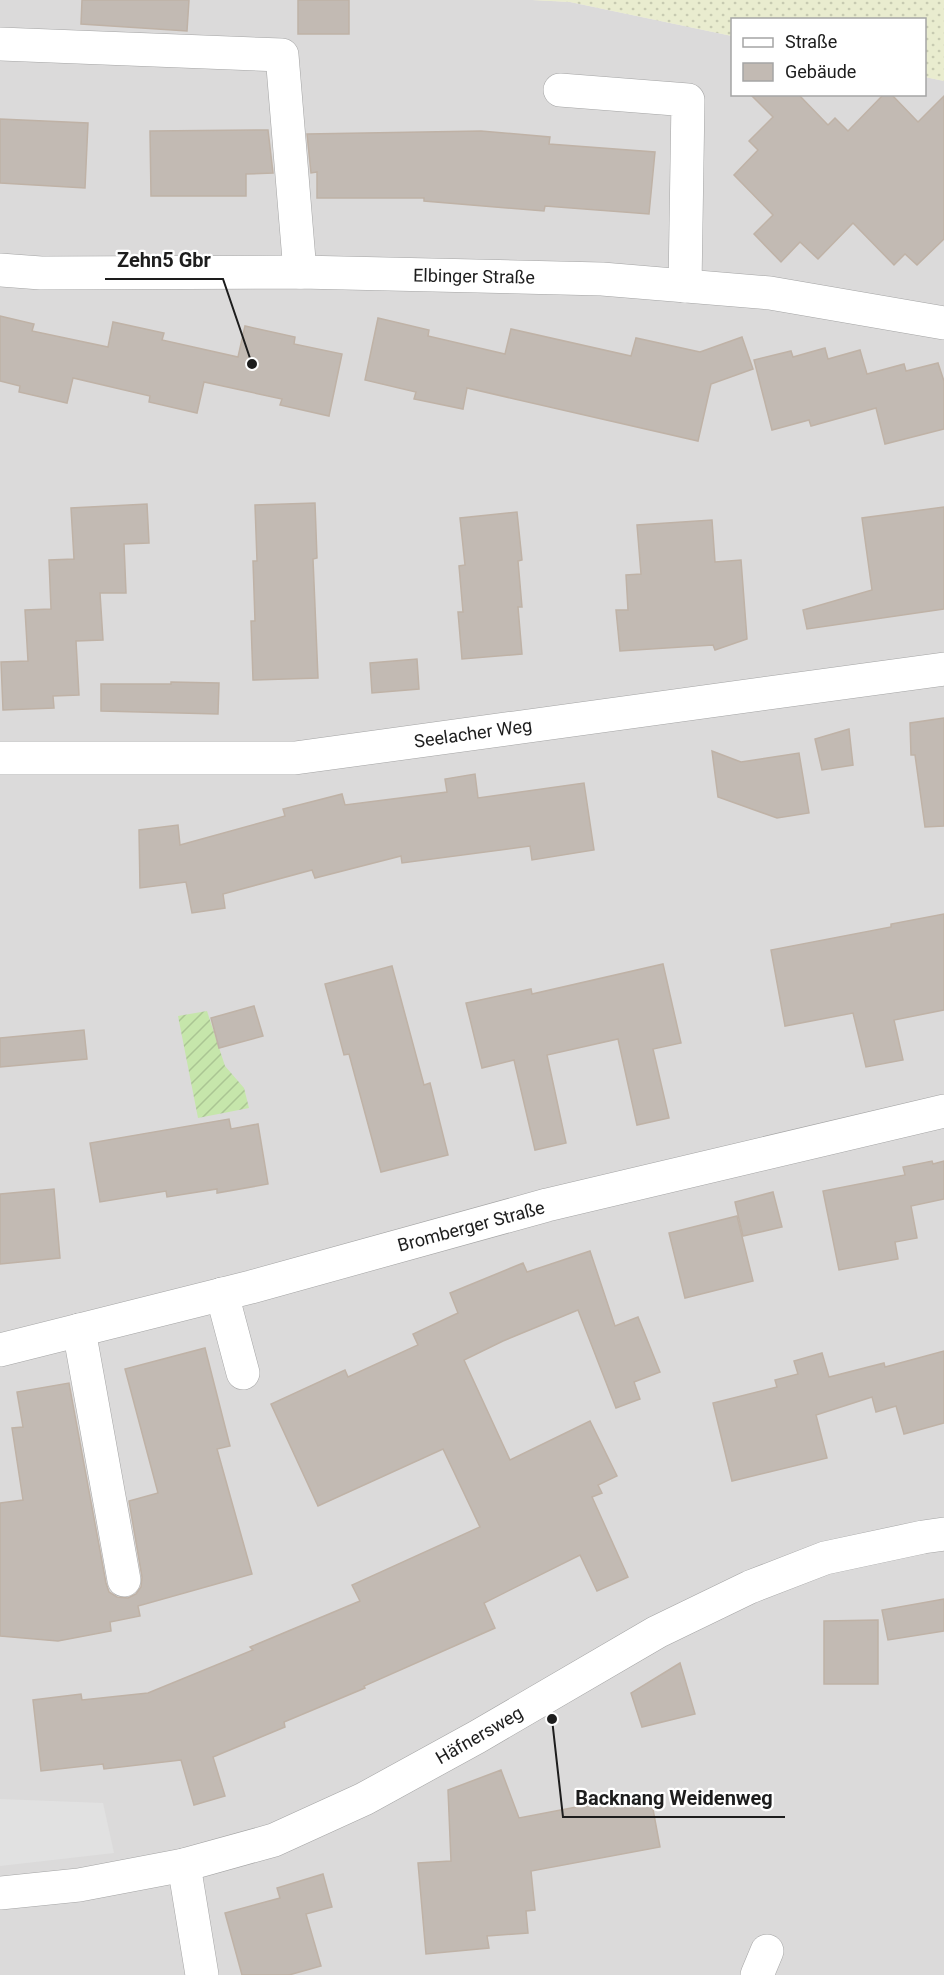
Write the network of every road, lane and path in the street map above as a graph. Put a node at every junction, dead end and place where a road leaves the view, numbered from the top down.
1 (0, 44) edge
2 (560, 90) dead end
3 (0, 270) edge
4 (300, 272) junction
5 (685, 286) junction
6 (944, 323) edge
7 (944, 669) edge
8 (0, 758) edge
9 (944, 1111) edge
10 (222, 1294) junction
11 (79, 1330) junction
12 (0, 1350) edge
13 (243, 1373) dead end
14 (944, 1534) edge
15 (124, 1580) dead end
16 (184, 1865) junction
17 (0, 1893) edge
18 (202, 1975) edge

1 - 4 street
2 - 5 street
3 - 4 street, Elbinger Straße
4 - 5 street, Elbinger Straße
5 - 6 street, Elbinger Straße
7 - 8 street, Seelacher Weg
9 - 10 street, Bromberger Straße
10 - 11 street, Bromberger Straße
10 - 13 street
11 - 12 street, Bromberger Straße
11 - 15 street
14 - 16 street, Häfnersweg
16 - 17 street, Häfnersweg
16 - 18 street

